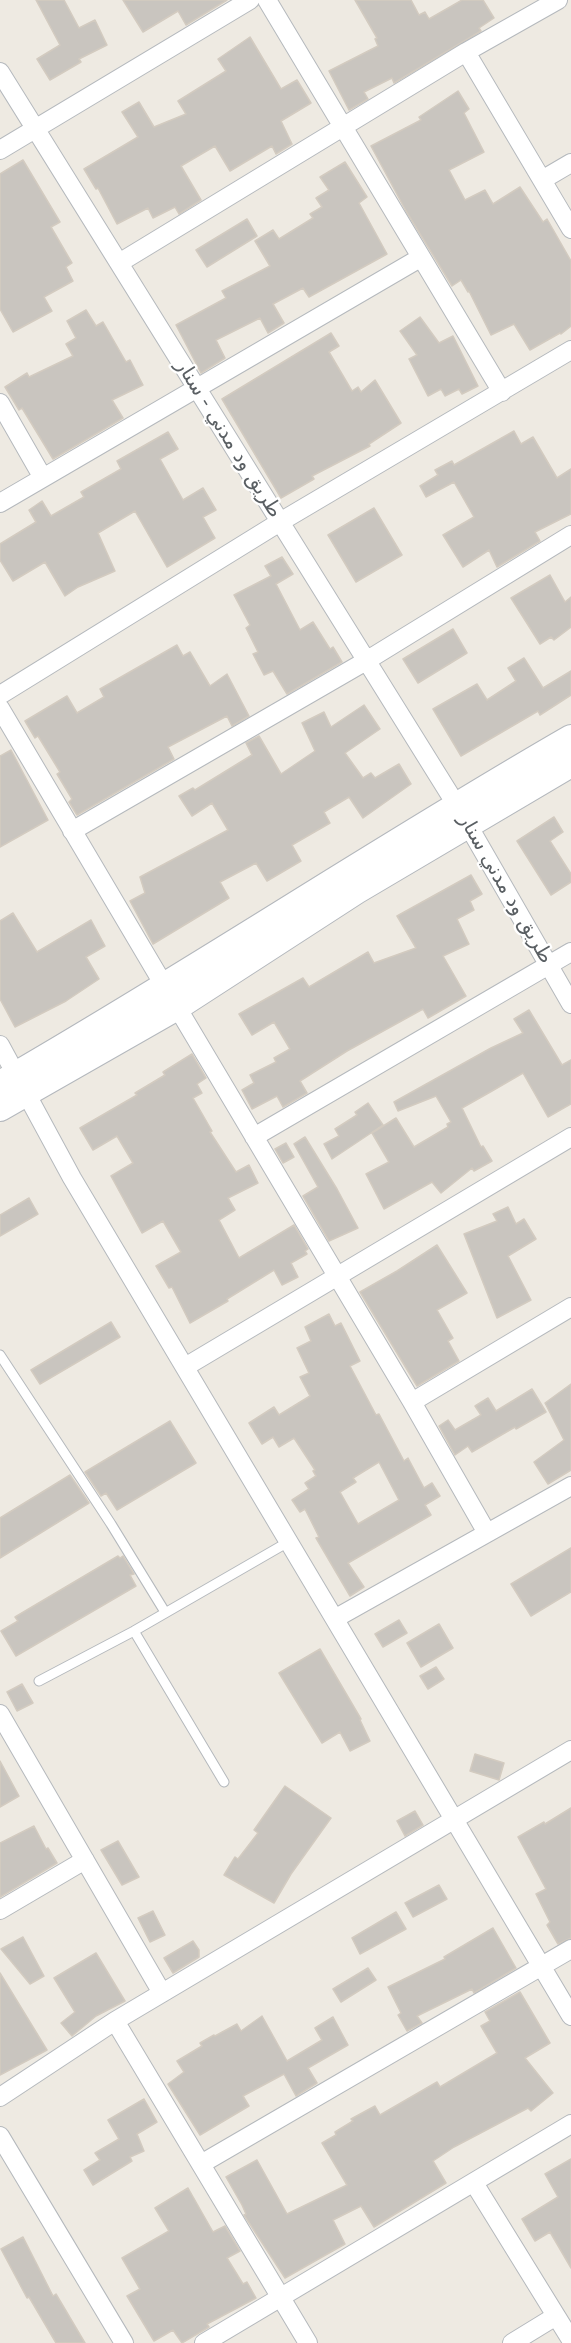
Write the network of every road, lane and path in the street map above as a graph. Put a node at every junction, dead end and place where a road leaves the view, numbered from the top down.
1 (250, 0) edge
2 (267, 0) edge
3 (558, 0) edge
4 (466, 52) junction
5 (0, 72) edge
6 (342, 127) junction
7 (36, 129) junction
8 (0, 150) edge
9 (571, 163) edge
10 (542, 180) junction
11 (571, 229) edge
12 (420, 258) junction
13 (119, 263) junction
14 (571, 350) edge
15 (196, 387) junction
16 (502, 392) junction
17 (0, 404) edge
18 (43, 478) junction
19 (0, 504) edge
20 (280, 522) junction
21 (571, 535) edge
22 (366, 661) junction
23 (0, 695) edge
24 (0, 708) edge
25 (571, 738) edge
26 (571, 764) edge
27 (462, 815) junction
28 (72, 831) junction
29 (571, 952) edge
30 (548, 966) junction
31 (171, 997) junction
32 (571, 1004) edge
33 (0, 1045) edge
34 (15, 1084) edge
35 (0, 1108) edge
36 (254, 1137) junction
37 (571, 1137) edge
38 (336, 1277) junction
39 (571, 1307) edge
40 (0, 1355) edge
41 (185, 1367) junction
42 (412, 1402) junction
43 (571, 1486) edge
44 (487, 1533) junction
45 (290, 1541) junction
46 (165, 1612) junction
47 (336, 1618) junction
48 (134, 1631) junction
49 (39, 1681) dead end
50 (0, 1714) edge
51 (571, 1750) edge
52 (224, 1782) dead end
53 (454, 1820) junction
54 (85, 1860) junction
55 (0, 1910) edge
56 (571, 1949) edge
57 (543, 1966) junction
58 (162, 1993) junction
59 (571, 2016) edge
60 (115, 2021) junction
61 (0, 2097) edge
62 (571, 2124) edge
63 (0, 2136) edge
64 (201, 2164) junction
65 (474, 2183) junction
66 (281, 2298) junction
67 (556, 2316) junction
68 (571, 2340) edge
69 (124, 2343) edge
70 (204, 2343) edge
71 (308, 2343) edge
72 (512, 2343) edge

1 - 7 street
2 - 6 street
3 - 4 street
4 - 6 street
4 - 10 street
5 - 7 street, طريق ود مدني - سنار
6 - 12 street
6 - 13 street
7 - 8 street
7 - 13 street, طريق ود مدني - سنار
9 - 10 street
10 - 11 street
12 - 15 street
12 - 16 street
13 - 15 street, طريق ود مدني - سنار
14 - 16 street
15 - 18 street
15 - 20 street, طريق ود مدني - سنار
16 - 20 street
17 - 18 street
18 - 19 street
20 - 22 street, طريق ود مدني - سنار
20 - 23 street
21 - 22 street
22 - 27 street, طريق ود مدني - سنار
22 - 28 street
24 - 28 street
25 - 27 street
26 - 27 street
27 - 30 street, طريق ود مدني سنار
27 - 31 street
28 - 31 street
29 - 30 street
30 - 32 street, طريق ود مدني سنار
30 - 36 street
31 - 34 street
31 - 36 street
33 - 34 street
34 - 35 street
34 - 41 street
36 - 38 street
37 - 38 street
38 - 41 street
38 - 42 street
39 - 42 street
40 - 46 lane
41 - 45 street
42 - 44 street
43 - 44 street
44 - 47 street
45 - 46 lane
45 - 47 street
46 - 48 lane
47 - 53 street
48 - 49 lane
48 - 52 lane
50 - 54 street
51 - 53 street
53 - 57 street
53 - 58 street
54 - 55 street
54 - 58 street
56 - 57 street
57 - 59 street
57 - 64 street
58 - 60 street
60 - 61 street
60 - 64 street
62 - 65 street
63 - 69 street
64 - 66 street
65 - 66 street
65 - 67 street
66 - 70 street
66 - 71 street
67 - 68 street
67 - 72 street

